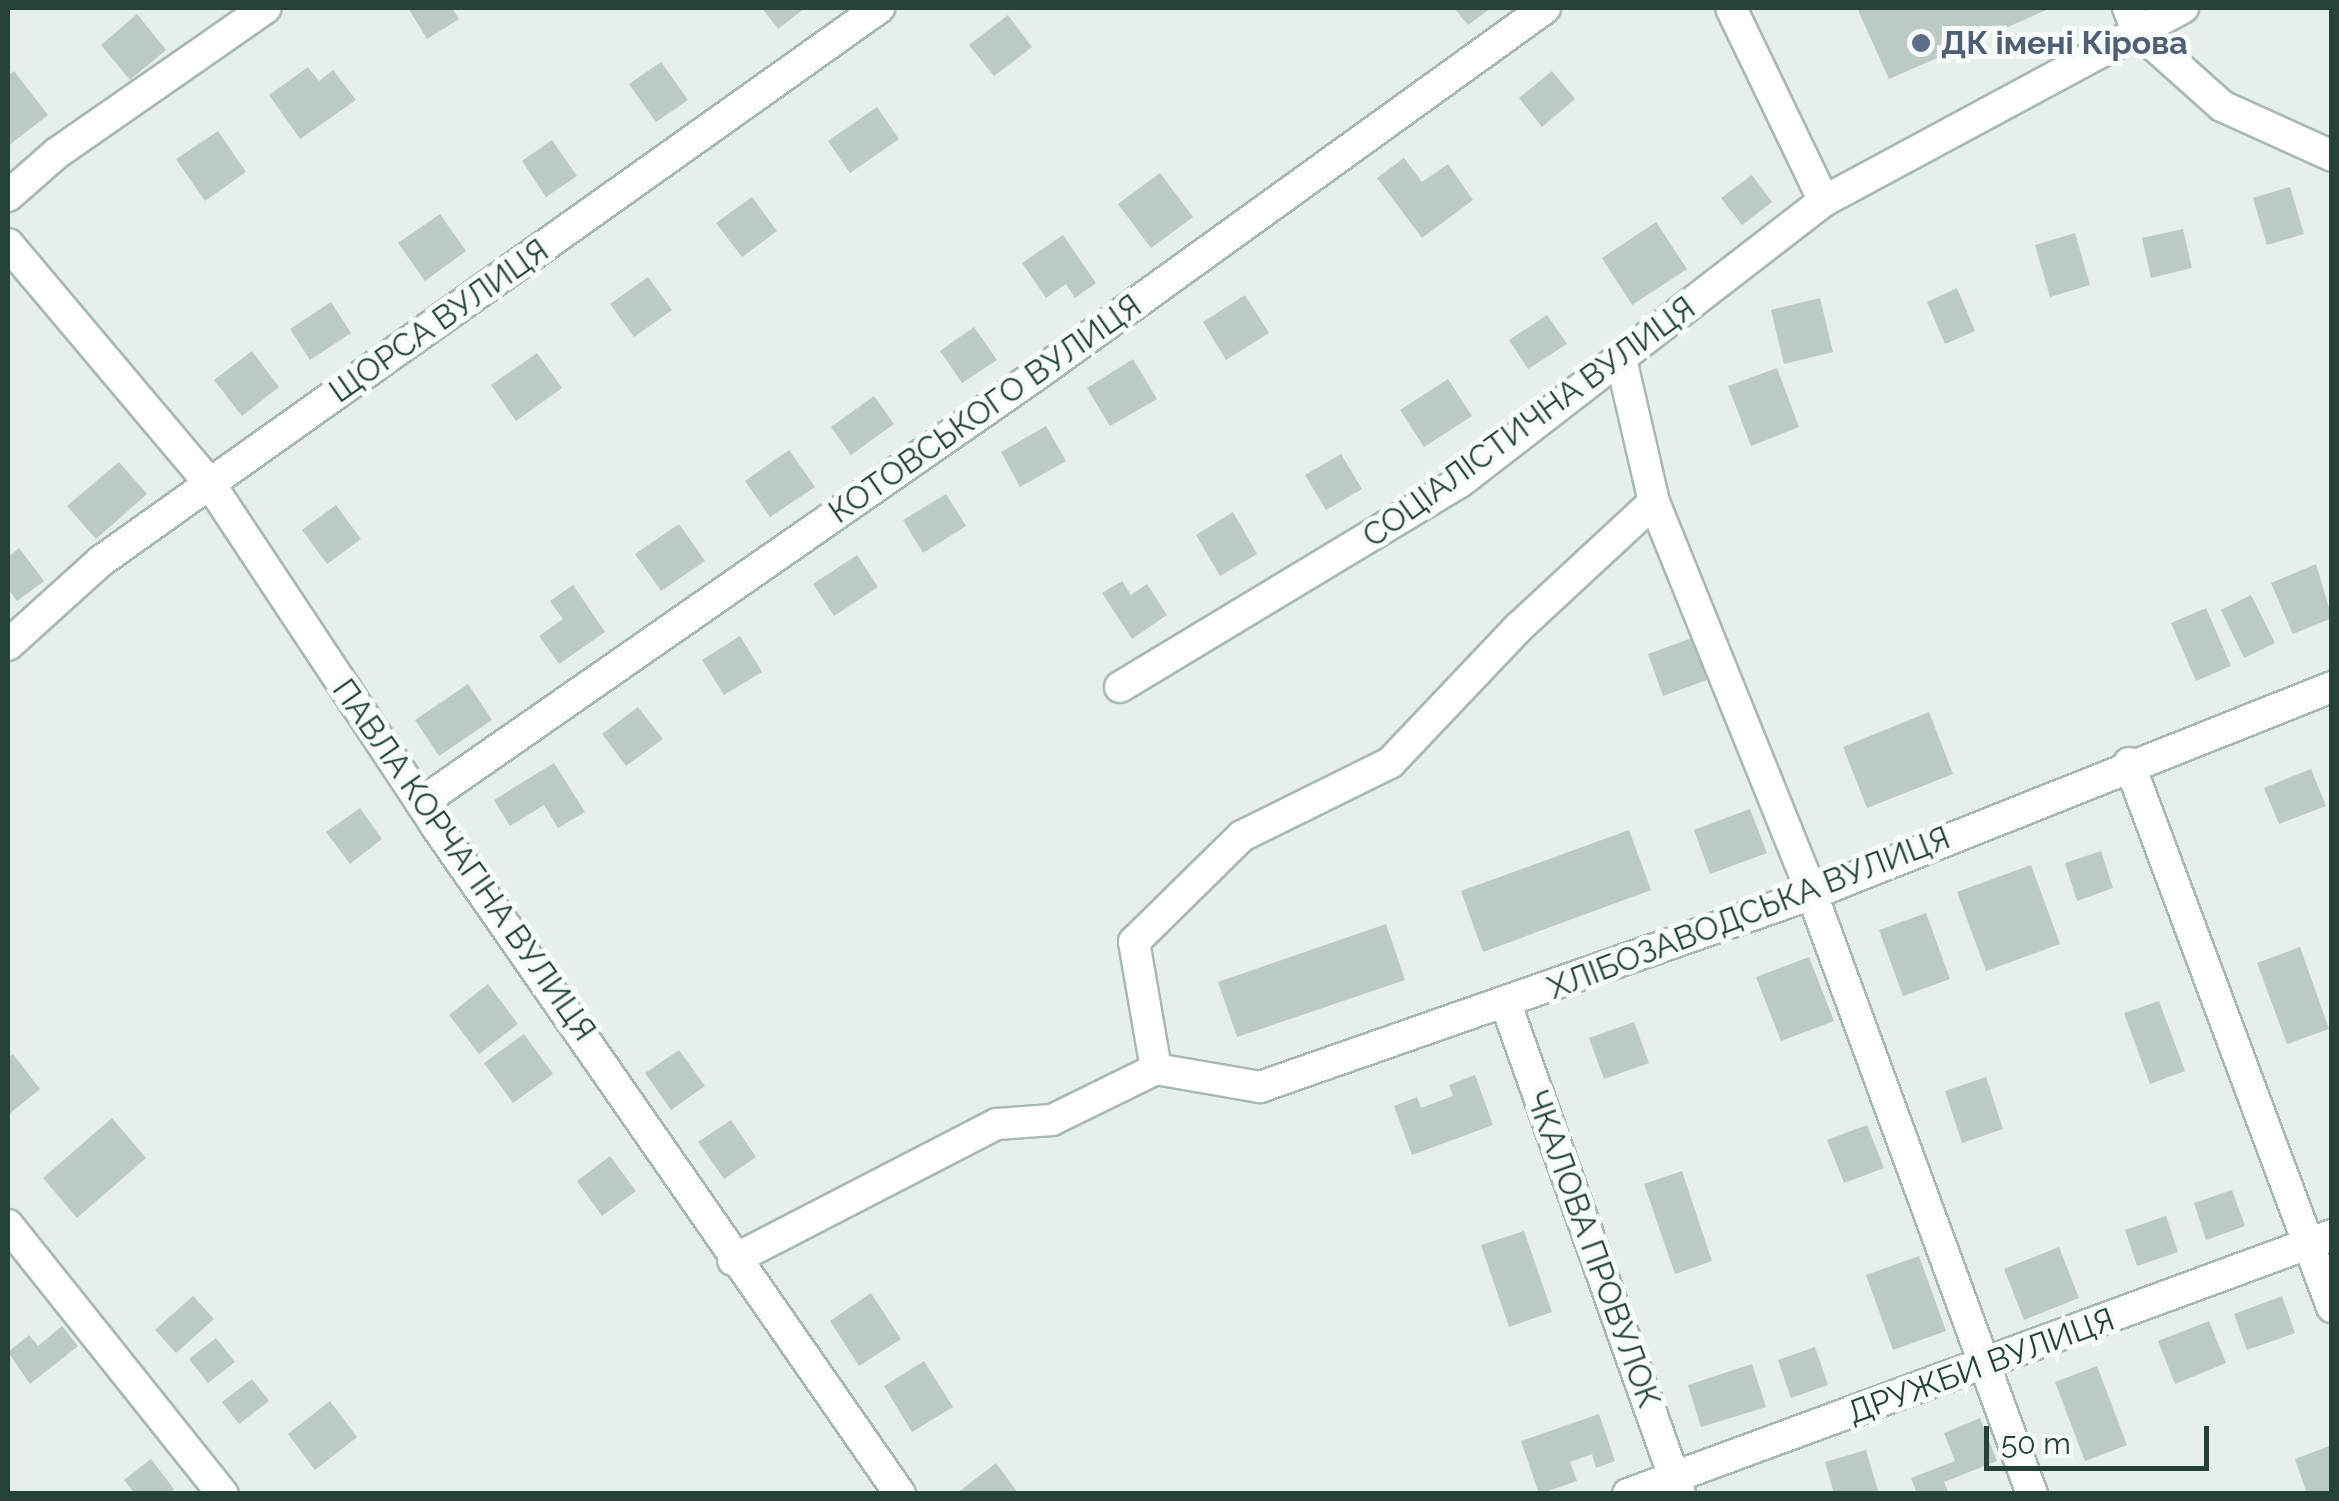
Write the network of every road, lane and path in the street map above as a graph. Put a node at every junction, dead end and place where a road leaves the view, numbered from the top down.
1 (266, 8) edge
2 (879, 8) edge
3 (1545, 8) edge
4 (1731, 8) edge
5 (2183, 8) edge
6 (2133, 19) edge
7 (2332, 156) edge
8 (8, 196) edge
9 (1824, 201) junction
10 (8, 244) edge
11 (1621, 359) junction
12 (210, 484) junction
13 (1654, 502) junction
14 (8, 645) edge
15 (1120, 687) dead end
16 (2332, 687) edge
17 (2129, 763) junction
18 (421, 803) junction
19 (1812, 894) junction
20 (1506, 1004) junction
21 (1156, 1070) junction
22 (8, 1225) edge
23 (2320, 1240) edge
24 (734, 1260) junction
25 (2332, 1307) edge
26 (1984, 1366) junction
27 (1677, 1485) edge
28 (223, 1494) edge
29 (900, 1494) edge
30 (1628, 1494) edge
31 (2032, 1494) edge

1 - 8 street
2 - 12 street, ЩОРСА ВУЛИЦЯ
3 - 18 street, КОТОВСЬКОГО ВУЛИЦЯ
4 - 9 street
5 - 6 street, СОЦІАЛІСТИЧНА ВУЛИЦЯ
6 - 7 street
6 - 9 street, СОЦІАЛІСТИЧНА ВУЛИЦЯ
9 - 11 street, СОЦІАЛІСТИЧНА ВУЛИЦЯ
10 - 12 street, ПАВЛА КОРЧАГІНА ВУЛИЦЯ
11 - 13 street
11 - 15 street, СОЦІАЛІСТИЧНА ВУЛИЦЯ
12 - 14 street, ЩОРСА ВУЛИЦЯ
12 - 18 street, ПАВЛА КОРЧАГІНА ВУЛИЦЯ
13 - 19 street
13 - 21 street
16 - 17 street, ХЛІБОЗАВОДСЬКА ВУЛИЦЯ
17 - 19 street, ХЛІБОЗАВОДСЬКА ВУЛИЦЯ
17 - 23 street
18 - 24 street, ПАВЛА КОРЧАГІНА ВУЛИЦЯ
19 - 20 street, ХЛІБОЗАВОДСЬКА ВУЛИЦЯ
19 - 26 street
20 - 21 street, ХЛІБОЗАВОДСЬКА ВУЛИЦЯ
20 - 27 street, ЧКАЛОВА ПРОВУЛОК
21 - 24 street
22 - 28 street
23 - 25 street
23 - 26 street, ДРУЖБИ ВУЛИЦЯ
24 - 29 street, ПАВЛА КОРЧАГІНА ВУЛИЦЯ
26 - 27 street, ДРУЖБИ ВУЛИЦЯ
26 - 31 street
27 - 30 street, ДРУЖБИ ВУЛИЦЯ

